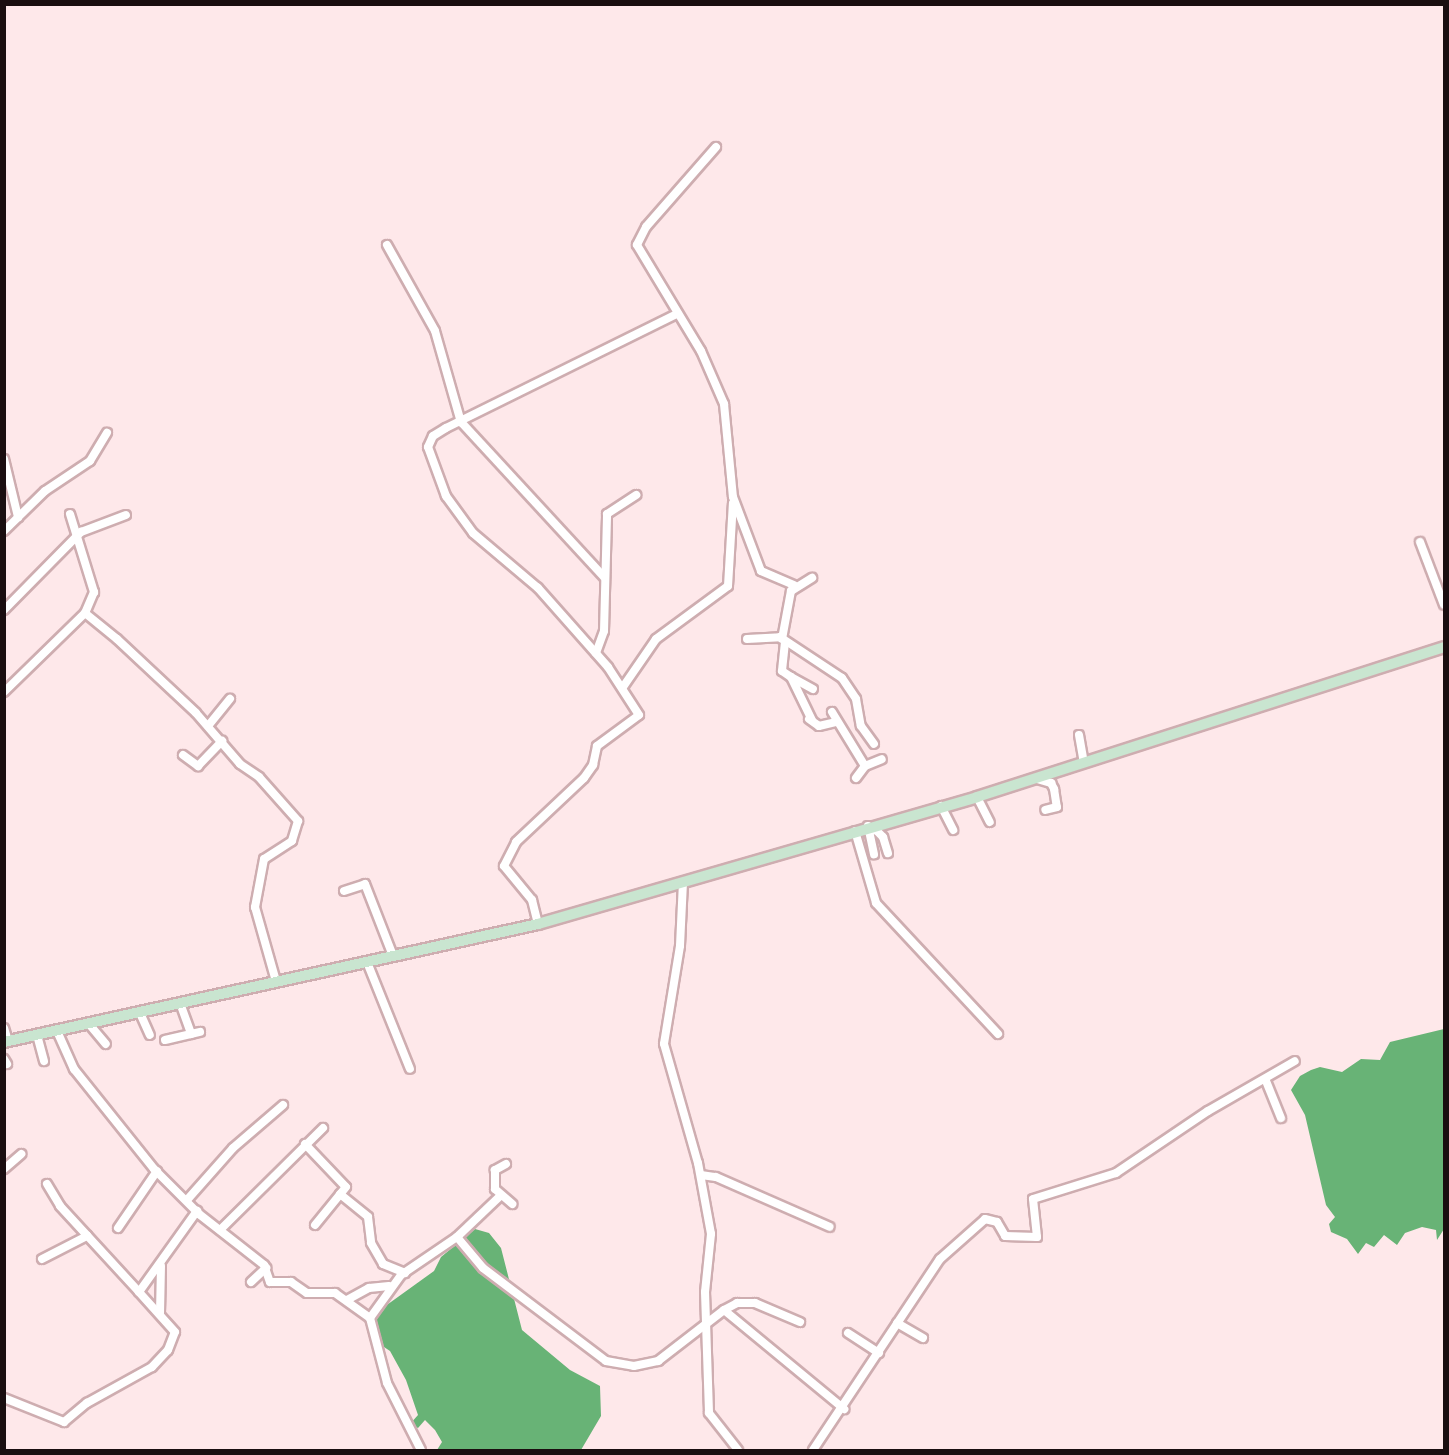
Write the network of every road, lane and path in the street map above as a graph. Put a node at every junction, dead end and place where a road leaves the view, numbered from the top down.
1 (716, 147) dead end
2 (387, 245) dead end
3 (675, 315) junction
4 (461, 422) junction
5 (107, 433) dead end
6 (4, 459) edge
7 (636, 495) dead end
8 (733, 497) junction
9 (70, 514) dead end
10 (126, 515) dead end
11 (18, 517) junction
12 (4, 531) edge
13 (75, 539) junction
14 (1420, 542) dead end
15 (604, 577) junction
16 (812, 578) dead end
17 (794, 585) junction
18 (1444, 605) edge
19 (4, 610) edge
20 (85, 614) junction
21 (747, 639) dead end
22 (784, 640) junction
23 (1444, 647) edge
24 (596, 653) junction
25 (791, 677) junction
26 (623, 687) junction
27 (813, 689) dead end
28 (4, 692) edge
29 (230, 699) dead end
30 (832, 712) dead end
31 (837, 722) junction
32 (208, 726) junction
33 (1079, 735) dead end
34 (222, 741) junction
35 (874, 744) dead end
36 (183, 755) dead end
37 (882, 759) dead end
38 (1084, 763) junction
39 (866, 766) junction
40 (856, 778) dead end
41 (1032, 778) junction
42 (977, 797) junction
43 (941, 806) junction
44 (1045, 810) dead end
45 (990, 822) dead end
46 (868, 828) junction
47 (953, 830) dead end
48 (855, 831) junction
49 (888, 853) dead end
50 (874, 854) dead end
51 (683, 882) junction
52 (344, 891) dead end
53 (538, 924) junction
54 (393, 956) junction
55 (367, 962) junction
56 (276, 981) junction
57 (180, 1004) junction
58 (140, 1013) junction
59 (89, 1024) junction
60 (4, 1028) edge
61 (57, 1031) junction
62 (200, 1032) dead end
63 (191, 1034) junction
64 (998, 1034) dead end
65 (37, 1035) junction
66 (150, 1035) dead end
67 (165, 1040) dead end
68 (6, 1041) edge
69 (106, 1044) dead end
70 (44, 1061) dead end
71 (1294, 1061) dead end
72 (410, 1069) dead end
73 (1266, 1080) junction
74 (283, 1105) dead end
75 (1281, 1118) dead end
76 (323, 1128) dead end
77 (305, 1144) junction
78 (21, 1154) dead end
79 (506, 1164) dead end
80 (4, 1168) edge
81 (157, 1172) junction
82 (701, 1175) junction
83 (47, 1184) dead end
84 (340, 1194) junction
85 (501, 1196) junction
86 (187, 1200) junction
87 (512, 1204) dead end
88 (197, 1211) junction
89 (315, 1225) dead end
90 (118, 1227) dead end
91 (830, 1227) dead end
92 (220, 1230) junction
93 (87, 1236) junction
94 (457, 1237) junction
95 (42, 1259) dead end
96 (161, 1264) junction
97 (266, 1268) junction
98 (405, 1272) junction
99 (251, 1282) dead end
100 (389, 1286) junction
101 (139, 1292) junction
102 (347, 1300) junction
103 (724, 1310) junction
104 (160, 1313) junction
105 (369, 1318) junction
106 (800, 1322) dead end
107 (897, 1323) junction
108 (704, 1327) junction
109 (848, 1333) dead end
110 (923, 1338) dead end
111 (879, 1353) junction
112 (4, 1398) edge
113 (844, 1409) junction
114 (421, 1450) edge
115 (738, 1450) edge
116 (813, 1450) edge

1 - 3 street
2 - 4 street
3 - 4 street
3 - 8 street
4 - 15 street
4 - 24 street
5 - 11 street
6 - 11 street
7 - 15 street
8 - 17 street
8 - 26 street
9 - 13 street
10 - 13 street
11 - 12 street
13 - 19 street
13 - 20 street
14 - 18 street
15 - 24 street
16 - 17 street
17 - 22 street
20 - 28 street
20 - 32 street
21 - 22 street
22 - 25 street
22 - 35 street
23 - 38 street
24 - 26 street
25 - 27 street
25 - 31 street
26 - 53 street
29 - 32 street
30 - 31 street
31 - 39 street
32 - 34 street
33 - 38 street
34 - 36 street
34 - 56 street
37 - 39 street
38 - 41 street
39 - 40 street
41 - 42 street
41 - 44 street
42 - 43 street
42 - 45 street
43 - 46 street
43 - 47 street
46 - 48 street
46 - 49 street
46 - 50 street
48 - 51 street
48 - 64 street
51 - 53 street
51 - 82 street
52 - 54 street
53 - 54 street
54 - 55 street
55 - 56 street
55 - 72 street
56 - 57 street
57 - 58 street
57 - 63 street
58 - 59 street
58 - 66 street
59 - 61 street
59 - 69 street
60 - 68 street
61 - 65 street
61 - 81 street
62 - 63 street
63 - 67 street
65 - 68 street
65 - 70 street
71 - 73 street
73 - 75 street
73 - 107 street
74 - 86 street
76 - 77 street
77 - 84 street
77 - 92 street
78 - 80 street
79 - 85 street
81 - 86 street
81 - 90 street
82 - 91 street
82 - 108 street
83 - 93 street
84 - 89 street
84 - 98 street
85 - 87 street
85 - 94 street
86 - 88 street
88 - 92 street
88 - 96 street
92 - 97 street
93 - 95 street
93 - 101 street
94 - 98 street
94 - 108 street
96 - 101 street
96 - 104 street
97 - 99 street
97 - 102 street
98 - 100 street
100 - 102 street
100 - 105 street
101 - 104 street
102 - 105 street
103 - 106 street
103 - 108 street
103 - 113 street
104 - 112 street
105 - 114 street
107 - 110 street
107 - 111 street
108 - 115 street
109 - 111 street
111 - 113 street
113 - 116 street

